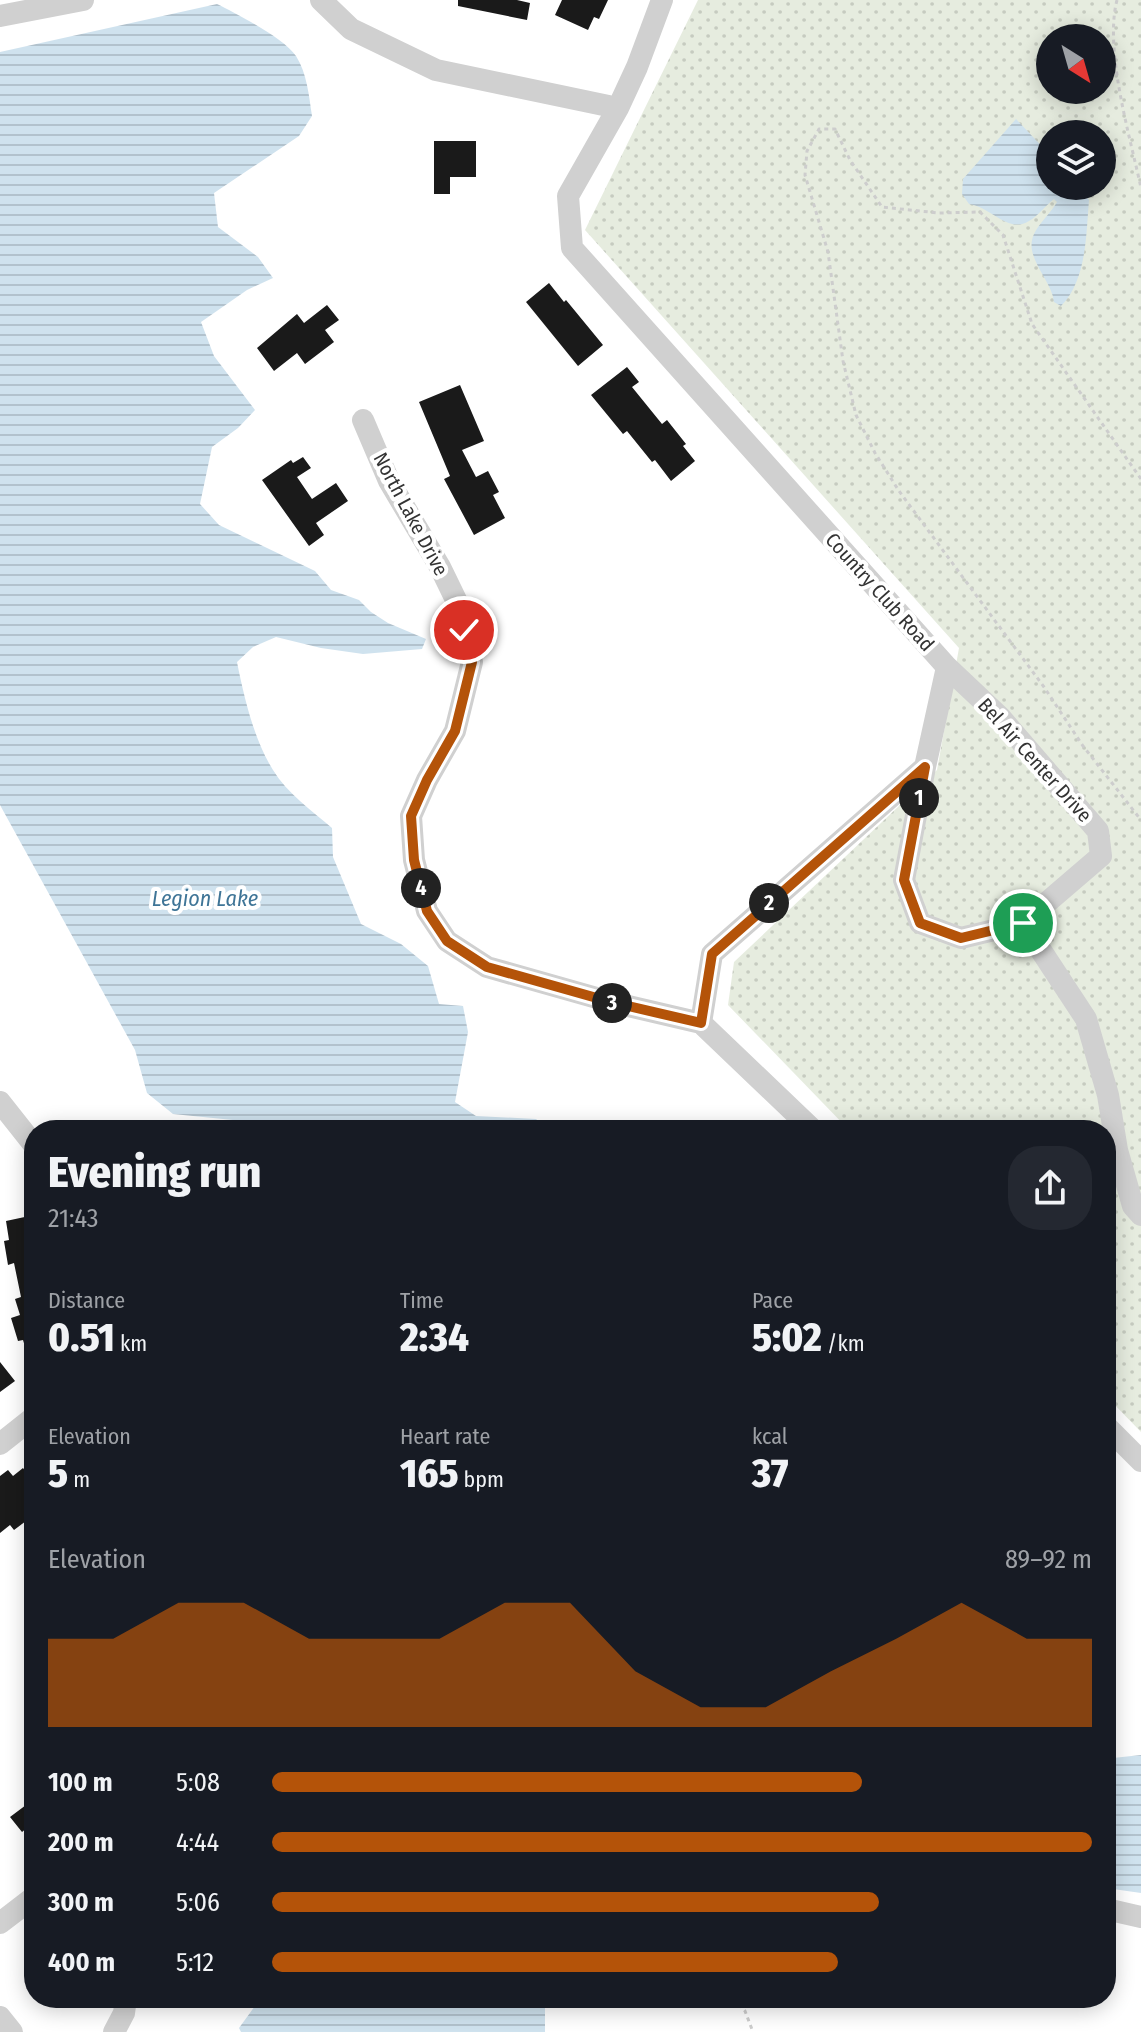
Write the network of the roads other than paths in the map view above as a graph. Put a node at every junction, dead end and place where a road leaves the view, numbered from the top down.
1 (83, 0) edge
2 (321, 0) edge
3 (662, 0) edge
4 (0, 16) edge
5 (618, 108) junction
6 (363, 420) dead end
7 (947, 667) junction
8 (925, 767) junction
9 (1023, 923) junction
10 (701, 1023) junction
11 (0, 1102) edge
12 (803, 1120) edge
13 (1113, 1120) edge
14 (24, 1132) edge
15 (1116, 1134) edge
16 (1141, 1215) edge
17 (24, 1425) edge
18 (1116, 1436) edge
19 (0, 1444) edge
20 (1141, 1461) edge
21 (24, 1905) edge
22 (1116, 1911) edge
23 (1141, 1917) edge
24 (0, 1923) edge
25 (125, 2008) edge
26 (0, 2017) edge
27 (12, 2032) edge
28 (114, 2032) edge

1 - 4 street
2 - 5 street
3 - 5 street, Country Club Road
5 - 7 street, Country Club Road
6 - 10 street, North Lake Drive
7 - 8 street, Country Club Road
7 - 9 street, Bel Air Center Drive
8 - 9 street, Bel Air Center Drive
8 - 10 street
9 - 13 street
10 - 12 street
11 - 14 street
15 - 16 street
17 - 19 street
18 - 20 street
21 - 24 street
22 - 23 street
25 - 28 street
26 - 27 street

